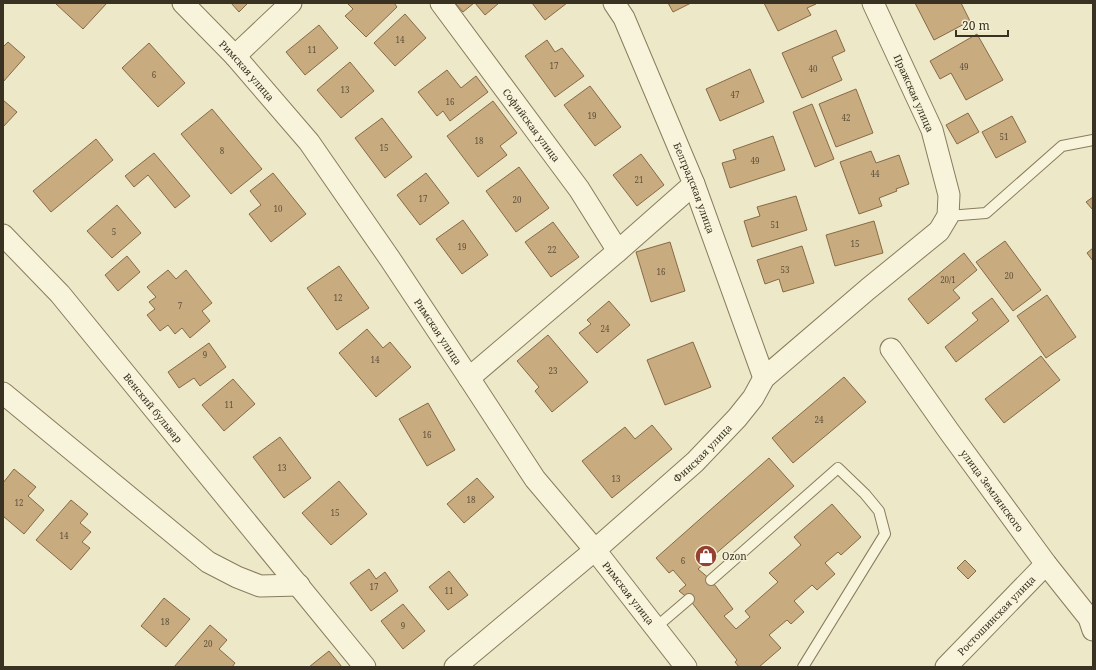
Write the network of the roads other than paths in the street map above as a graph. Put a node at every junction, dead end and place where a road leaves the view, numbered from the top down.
1 (183, 3) edge
2 (292, 3) edge
3 (441, 3) edge
4 (614, 3) edge
5 (873, 3) edge
6 (235, 56) junction
7 (1093, 140) edge
8 (694, 184) junction
9 (944, 224) junction
10 (3, 235) edge
11 (618, 251) junction
12 (891, 349) dead end
13 (469, 378) junction
14 (764, 378) junction
15 (3, 393) edge
16 (595, 550) junction
17 (1046, 564) junction
18 (711, 580) dead end
19 (299, 585) junction
20 (689, 599) dead end
21 (655, 628) junction
22 (1093, 630) edge
23 (365, 667) edge
24 (454, 667) edge
25 (686, 667) edge
26 (803, 667) edge
27 (946, 667) edge

1 - 6 street, Римская улица
2 - 6 street
3 - 11 street, Софийская улица
4 - 8 street, Белградская улица
5 - 9 street, Пражская улица
6 - 13 street, Римская улица
7 - 9 lane
8 - 11 street
8 - 14 street, Белградская улица
9 - 14 street, Финская улица
10 - 19 street, Венский бульвар
11 - 13 street
12 - 17 street, улица Землянского
13 - 16 street, Римская улица
14 - 16 street, Финская улица
15 - 19 street
16 - 21 street, Римская улица
16 - 24 street, Финская улица
17 - 22 street, улица Землянского
17 - 27 street, Ростошинская улица
18 - 26 lane
19 - 23 street, Венский бульвар
20 - 21 lane
21 - 25 street, Римская улица

